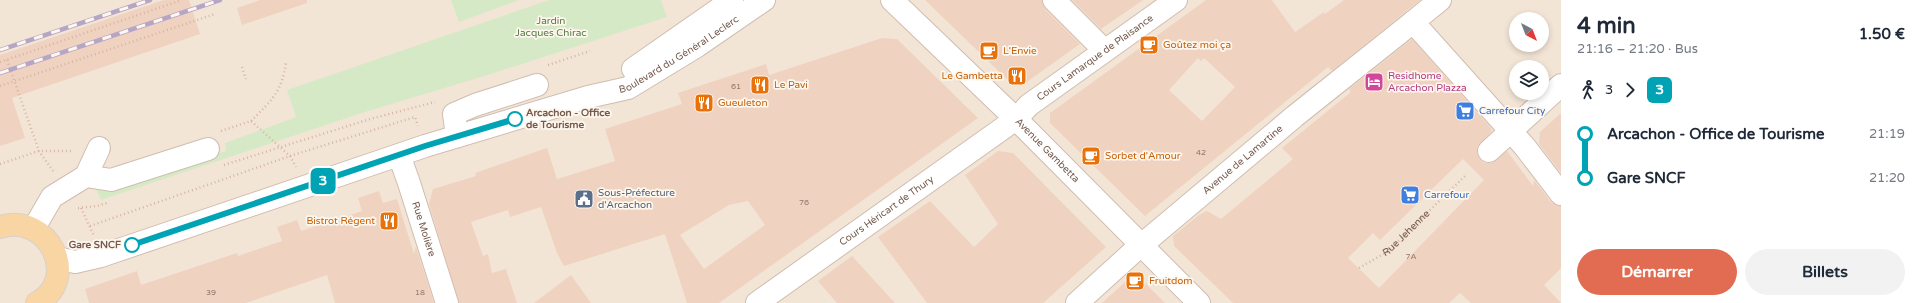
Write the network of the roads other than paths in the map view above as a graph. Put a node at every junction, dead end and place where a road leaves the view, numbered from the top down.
1 (732, 0) edge
2 (764, 0) edge
3 (892, 0) edge
4 (1054, 0) edge
5 (1176, 0) edge
6 (1440, 0) edge
7 (1413, 22) junction
8 (1104, 50) junction
9 (541, 76) road end
10 (1561, 85) edge
11 (588, 97) junction
12 (1016, 119) junction
13 (457, 136) junction
14 (1518, 139) junction
15 (208, 148) dead end
16 (89, 150) road end
17 (1489, 151) dead end
18 (399, 155) junction
19 (86, 176) junction
20 (1561, 194) edge
21 (39, 220) junction
22 (0, 226) edge
23 (1141, 246) junction
24 (57, 258) junction
25 (37, 303) edge
26 (447, 303) edge
27 (757, 303) edge
28 (1077, 303) edge
29 (1199, 303) edge

1 - 11 street, Boulevard du Général Leclerc
2 - 11 street, Boulevard du Général Leclerc
3 - 12 street, Avenue Gambetta
4 - 8 street
5 - 8 street, Cours Lamarque de Plaisance
6 - 7 street, Avenue de Lamartine
7 - 14 street
7 - 23 street, Avenue de Lamartine
8 - 12 street, Cours Lamarque de Plaisance
9 - 13 street
10 - 14 street
11 - 13 street, Boulevard du Général Leclerc
12 - 23 street, Avenue Gambetta
12 - 27 street, Cours Héricart de Thury
13 - 18 street, Boulevard du Général Leclerc
14 - 17 street
14 - 20 street
15 - 19 street
16 - 19 street
18 - 24 street, Boulevard du Général Leclerc
18 - 26 street, Rue Molière
19 - 21 street
21 - 22 main road
21 - 24 main road
23 - 28 street, Avenue de Lamartine
23 - 29 street, Avenue Gambetta
24 - 25 main road

